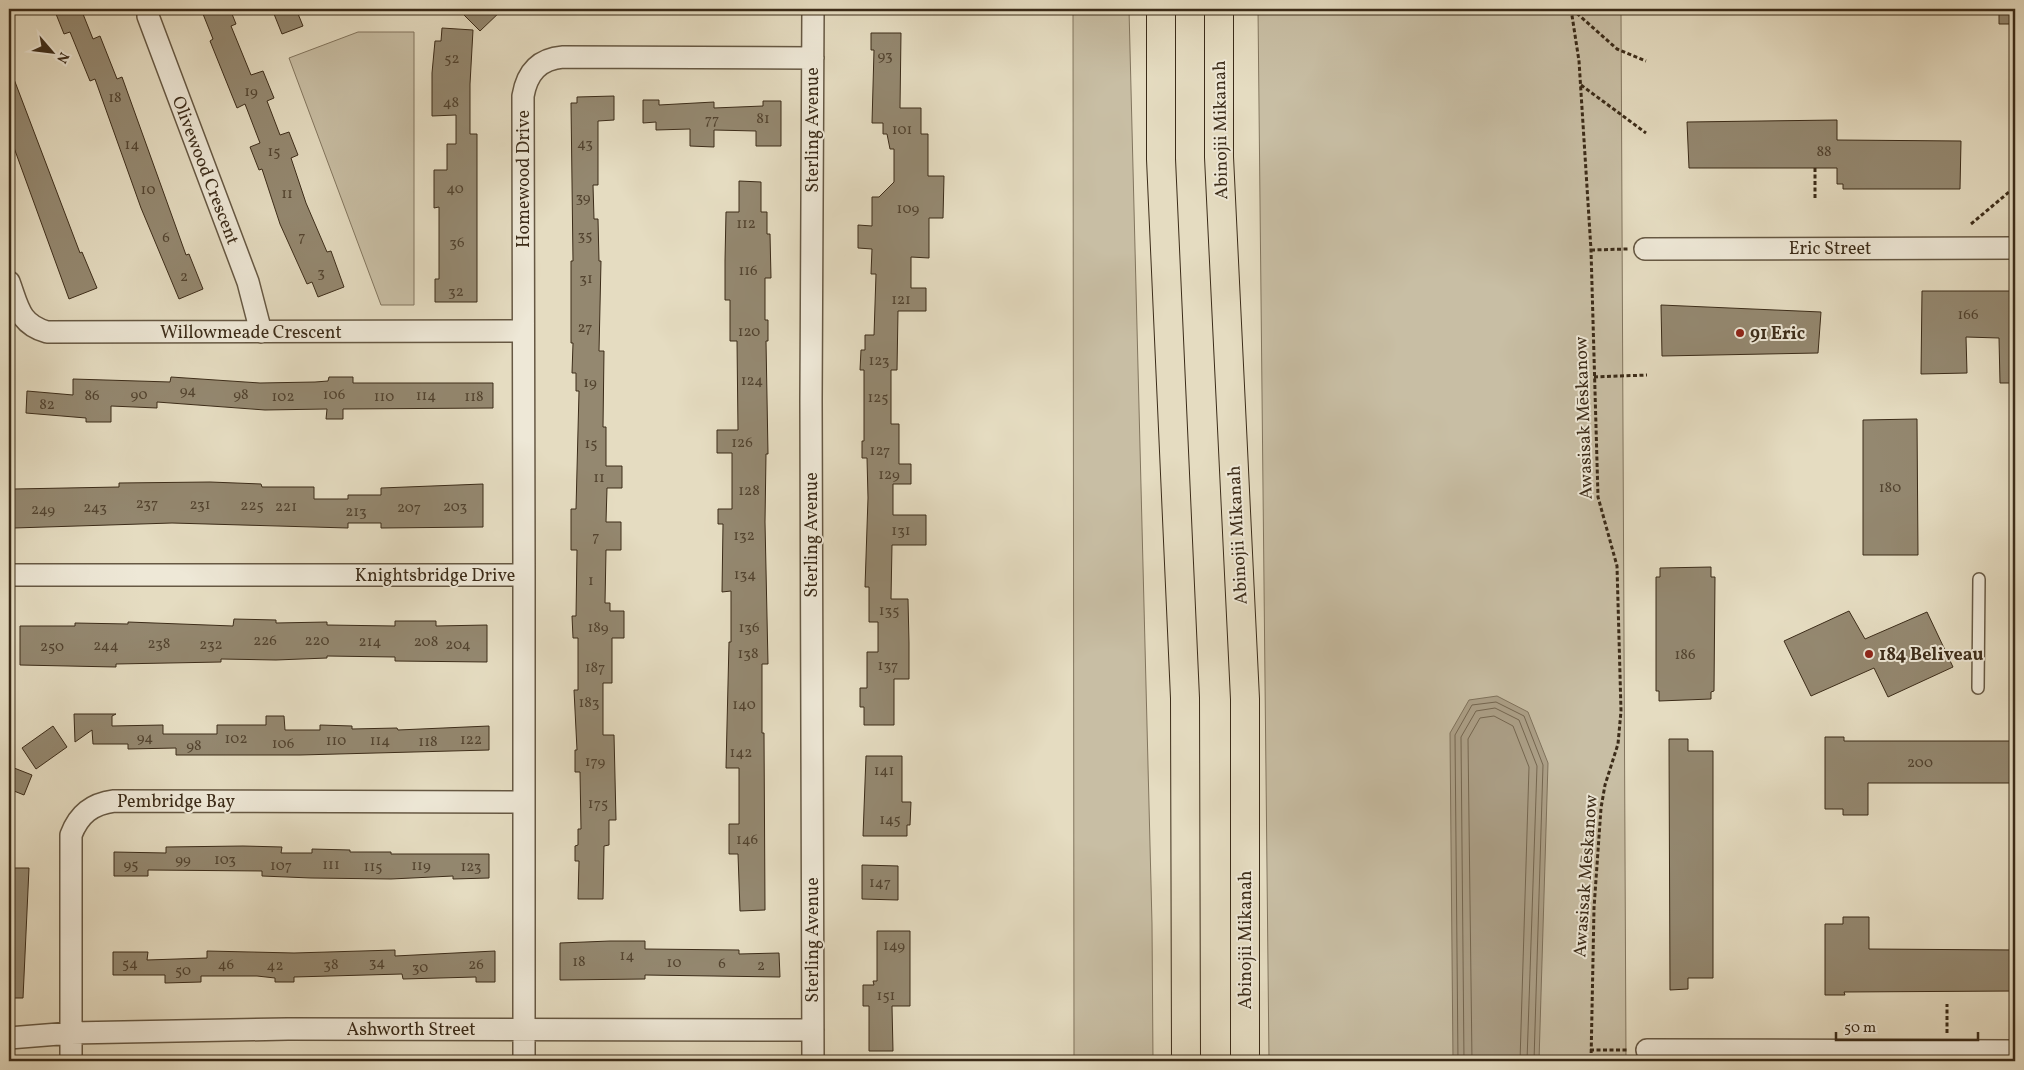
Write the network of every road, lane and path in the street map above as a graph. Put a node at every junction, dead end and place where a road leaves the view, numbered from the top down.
1 (148, 9) edge
2 (812, 9) edge
3 (1161, 9) edge
4 (1219, 9) edge
5 (1572, 9) edge
6 (813, 58) junction
7 (1646, 61) dead end
8 (1581, 85) junction
9 (1646, 134) dead end
10 (1815, 168) dead end
11 (2015, 187) edge
12 (1815, 198) dead end
13 (1971, 224) dead end
14 (2015, 248) edge
15 (1646, 249) joint
16 (1591, 250) junction
17 (9, 282) edge
18 (523, 331) junction
19 (261, 332) junction
20 (1647, 376) dead end
21 (1594, 377) junction
22 (9, 575) edge
23 (524, 575) junction
24 (1979, 579) dead end
25 (1978, 688) dead end
26 (524, 802) junction
27 (1947, 1004) dead end
28 (524, 1030) junction
29 (813, 1030) junction
30 (71, 1033) junction
31 (9, 1038) edge
32 (1590, 1050) junction
33 (1647, 1050) joint
34 (1947, 1050) junction
35 (2015, 1050) edge
36 (71, 1061) edge
37 (524, 1061) edge
38 (813, 1061) edge
39 (1186, 1061) edge
40 (1245, 1061) edge
41 (1591, 1061) edge

1 - 19 street, Olivewood Crescent
2 - 6 street, Sterling Avenue
3 - 39 main road
4 - 40 main road, Abinojii Mikanah
5 - 7 path
5 - 8 path, Awasisak Mēskanow
6 - 18 street, Homewood Drive
6 - 29 street, Sterling Avenue
8 - 9 path
8 - 16 path, Awasisak Mēskanow
10 - 12 path
11 - 13 path
14 - 15 street, Eric Street
15 - 16 path
16 - 21 path, Awasisak Mēskanow
17 - 19 street, Willowmeade Crescent
18 - 19 street, Willowmeade Crescent
18 - 23 street, Homewood Drive
20 - 21 path
21 - 32 path, Awasisak Mēskanow
22 - 23 street, Knightsbridge Drive
23 - 26 street, Knightsbridge Drive
24 - 25 lane
26 - 28 street, Knightsbridge Drive
26 - 30 street, Pembridge Bay
27 - 34 path
28 - 29 street, Ashworth Street
28 - 30 street, Ashworth Street
28 - 37 street, Knightsbridge Drive
29 - 38 street, Sterling Avenue
30 - 31 street, Ashworth Street
30 - 36 street, Pembridge Bay
32 - 33 path
32 - 41 path, Awasisak Mēskanow
33 - 34 street
34 - 35 street

